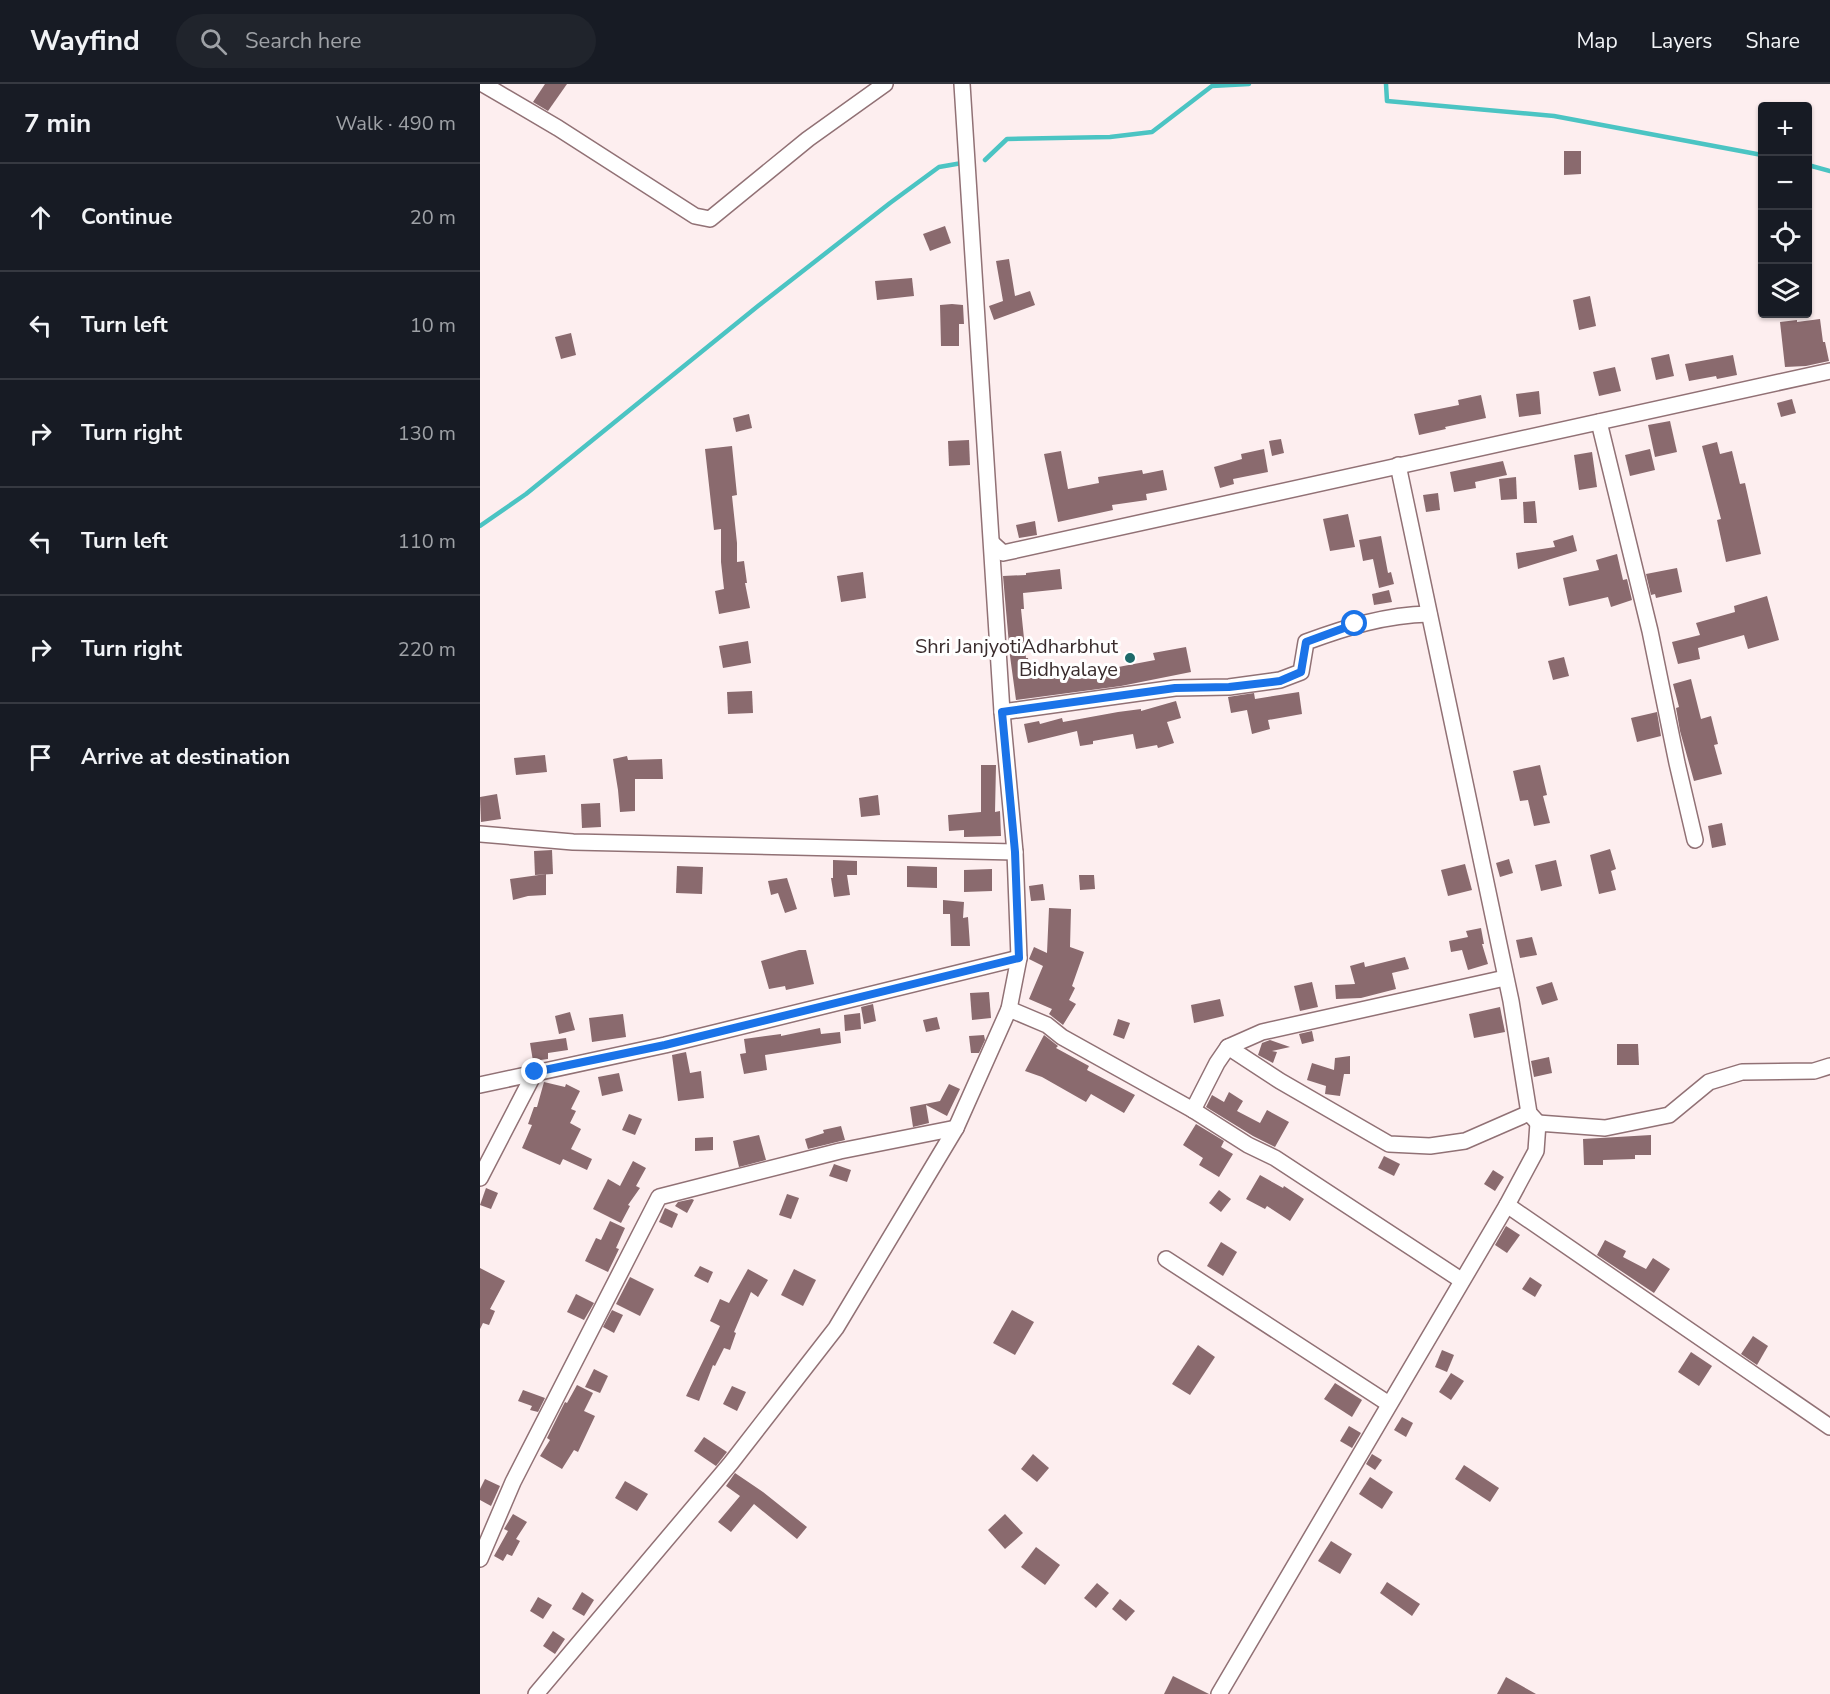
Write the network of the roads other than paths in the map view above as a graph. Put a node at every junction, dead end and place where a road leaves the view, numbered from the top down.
1 (483, 84) edge
2 (885, 84) edge
3 (962, 84) edge
4 (1830, 371) edge
5 (1599, 422) junction
6 (1398, 465) junction
7 (992, 543) junction
8 (1429, 614) junction
9 (1002, 712) junction
10 (480, 834) edge
11 (1695, 840) dead end
12 (1015, 852) junction
13 (1019, 958) junction
14 (1504, 978) junction
15 (1009, 1009) junction
16 (1228, 1047) junction
17 (1830, 1066) edge
18 (535, 1072) junction
19 (480, 1085) edge
20 (1193, 1110) junction
21 (1534, 1118) junction
22 (957, 1128) junction
23 (480, 1178) edge
24 (1507, 1205) junction
25 (1166, 1259) dead end
26 (1461, 1280) junction
27 (1389, 1404) junction
28 (1830, 1426) edge
29 (480, 1559) edge
30 (536, 1694) edge
31 (1219, 1694) edge

1 - 2 street
3 - 7 street
4 - 5 street
5 - 6 street
5 - 11 street
6 - 7 street
6 - 8 street
7 - 9 street
8 - 9 street
8 - 14 street
9 - 12 street
10 - 12 street
12 - 13 street
13 - 15 street
13 - 18 street
14 - 16 street
14 - 21 street
15 - 20 street
15 - 22 street
16 - 20 street
16 - 21 street
17 - 21 street
18 - 19 street
18 - 23 street
20 - 26 street
21 - 24 street
22 - 29 street
22 - 30 street
24 - 26 street
24 - 28 street
25 - 27 street
26 - 27 street
27 - 31 street

